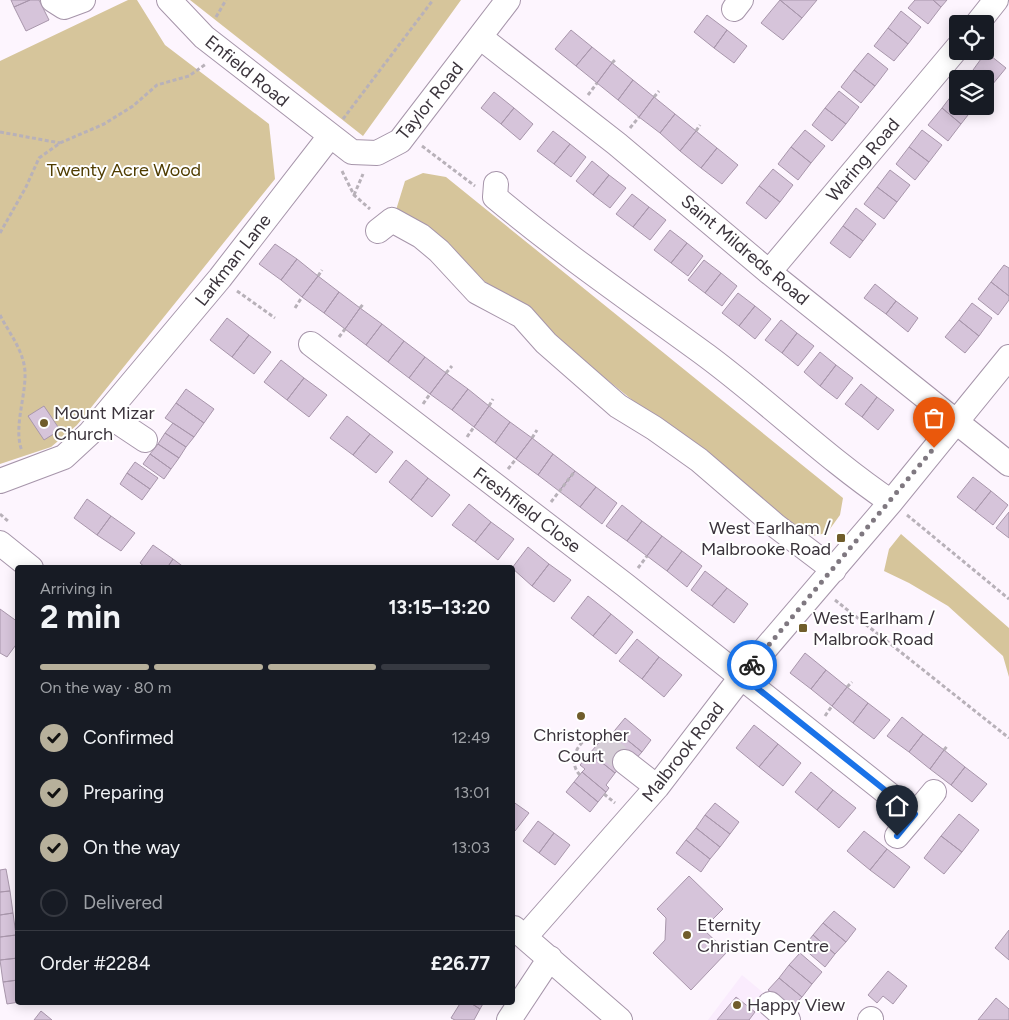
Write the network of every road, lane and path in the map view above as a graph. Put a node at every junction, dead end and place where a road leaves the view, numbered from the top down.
1 (53, 0) edge
2 (84, 0) edge
3 (169, 0) edge
4 (433, 0) edge
5 (508, 0) edge
6 (996, 0) edge
7 (984, 15) edge
8 (480, 37) junction
9 (218, 48) junction
10 (616, 58) dead end
11 (949, 58) edge
12 (612, 64) dead end
13 (659, 91) dead end
14 (654, 97) dead end
15 (700, 125) dead end
16 (696, 131) dead end
17 (0, 132) edge
18 (407, 133) junction
19 (330, 136) junction
20 (60, 143) junction
21 (495, 191) joint
22 (385, 226) joint
23 (0, 233) edge
24 (322, 270) dead end
25 (769, 272) junction
26 (318, 276) dead end
27 (220, 278) junction
28 (302, 297) dead end
29 (364, 303) dead end
30 (295, 308) dead end
31 (360, 308) dead end
32 (0, 315) edge
33 (275, 318) dead end
34 (311, 344) dead end
35 (1009, 356) edge
36 (452, 366) dead end
37 (446, 373) dead end
38 (493, 399) dead end
39 (489, 406) dead end
40 (106, 414) junction
41 (956, 421) junction
42 (537, 430) dead end
43 (532, 438) dead end
44 (145, 440) dead end
45 (1009, 464) edge
46 (31, 471) junction
47 (575, 471) dead end
48 (0, 481) edge
49 (559, 492) dead end
50 (891, 502) junction
51 (0, 543) edge
52 (27, 565) edge
53 (826, 578) junction
54 (1009, 599) edge
55 (742, 676) junction
56 (852, 682) dead end
57 (847, 687) dead end
58 (1009, 738) edge
59 (600, 742) dead end
60 (948, 744) dead end
61 (944, 750) dead end
62 (625, 762) tunnel mouth
63 (580, 775) dead end
64 (657, 787) junction
65 (934, 792) dead end
66 (915, 814) junction
67 (897, 836) dead end
68 (519, 932) edge
69 (550, 958) junction
70 (770, 1004) dead end
71 (509, 1020) edge
72 (620, 1020) edge
73 (788, 1020) edge

1 - 2 street
3 - 9 street, Enfield Road
4 - 19 path
5 - 8 street, Taylor Road
6 - 7 street
8 - 18 street, Taylor Road
8 - 25 street, Saint Mildreds Road
9 - 19 street, Enfield Road
9 - 20 path
10 - 12 path
11 - 25 street, Waring Road
13 - 14 path
15 - 16 path
17 - 20 path
18 - 19 street, Taylor Road
18 - 21 path
19 - 22 path
19 - 27 street, Larkman Lane
20 - 23 path
21 - 50 street
22 - 53 street
24 - 26 path
25 - 41 street, Saint Mildreds Road
27 - 33 path
27 - 40 street, Larkman Lane
28 - 30 path
29 - 31 path
32 - 46 path
34 - 55 street, Freshfield Close
35 - 41 street, Malbrook Road
36 - 37 path
38 - 39 path
40 - 44 street
40 - 46 street, Larkman Lane
41 - 45 street, Saint Mildreds Road
41 - 50 street, Malbrook Road
42 - 43 path
46 - 48 street, Larkman Lane
47 - 49 path
50 - 53 street, Malbrook Road
50 - 54 path
51 - 52 street
53 - 55 street, Malbrook Road
53 - 58 path
55 - 64 street, Malbrook Road
55 - 66 street, Freshfield Close
56 - 57 path
59 - 63 path
60 - 61 path
62 - 64 street
64 - 68 street, Malbrook Road
65 - 66 street
66 - 67 street
68 - 69 street
69 - 71 street
69 - 72 street
70 - 73 street

